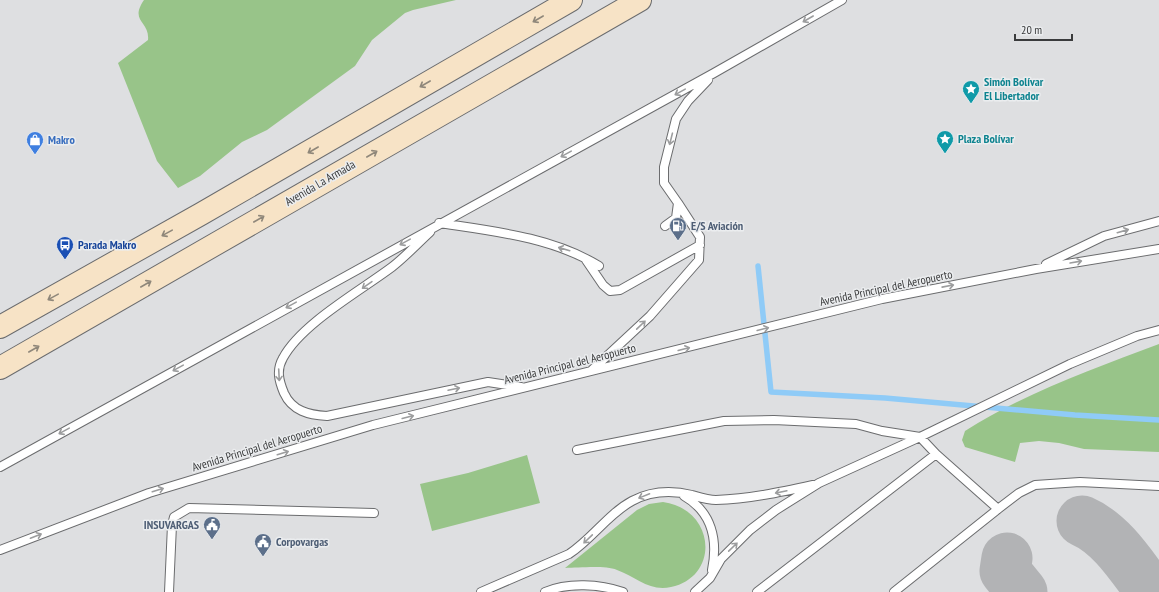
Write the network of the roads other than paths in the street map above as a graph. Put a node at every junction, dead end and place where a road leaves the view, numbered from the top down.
1 (572, 0) edge
2 (640, 0) edge
3 (842, 0) edge
4 (714, 73) junction
5 (678, 202) junction
6 (1157, 220) edge
7 (439, 223) junction
8 (666, 226) dead end
9 (700, 245) junction
10 (1159, 249) edge
11 (584, 257) junction
12 (599, 266) dead end
13 (1036, 269) junction
14 (0, 327) edge
15 (1159, 330) edge
16 (0, 368) edge
17 (592, 371) junction
18 (524, 388) junction
19 (920, 437) junction
20 (577, 450) dead end
21 (936, 454) junction
22 (0, 467) edge
23 (819, 483) junction
24 (1159, 486) edge
25 (676, 492) junction
26 (998, 509) junction
27 (374, 514) dead end
28 (0, 550) edge
29 (710, 578) junction
30 (169, 592) edge
31 (481, 592) edge
32 (545, 592) edge
33 (623, 592) edge
34 (695, 592) edge
35 (757, 592) edge
36 (894, 592) edge

1 -> 14 main road
16 -> 2 main road, Avenida La Armada
3 -> 4 lane
4 -> 5 lane
4 -> 7 lane
5 - 8 lane
5 - 9 lane
13 -> 6 lane
11 -> 7 lane
7 -> 18 lane
7 -> 22 lane
9 - 11 lane
17 -> 9 lane
13 -> 10 lane, Avenida Principal del Aeropuerto
11 - 12 lane
17 -> 13 lane, Avenida Principal del Aeropuerto
15 - 19 lane
17 - 18 lane, Avenida Principal del Aeropuerto
28 -> 18 lane, Avenida Principal del Aeropuerto
19 - 20 lane
19 - 21 lane
19 - 23 lane
21 - 26 lane
21 - 35 lane
23 -> 25 lane
29 -> 23 lane
24 - 26 lane
25 - 29 lane
25 -> 31 lane
26 - 36 lane
27 - 30 lane
29 - 34 lane
32 - 33 lane

